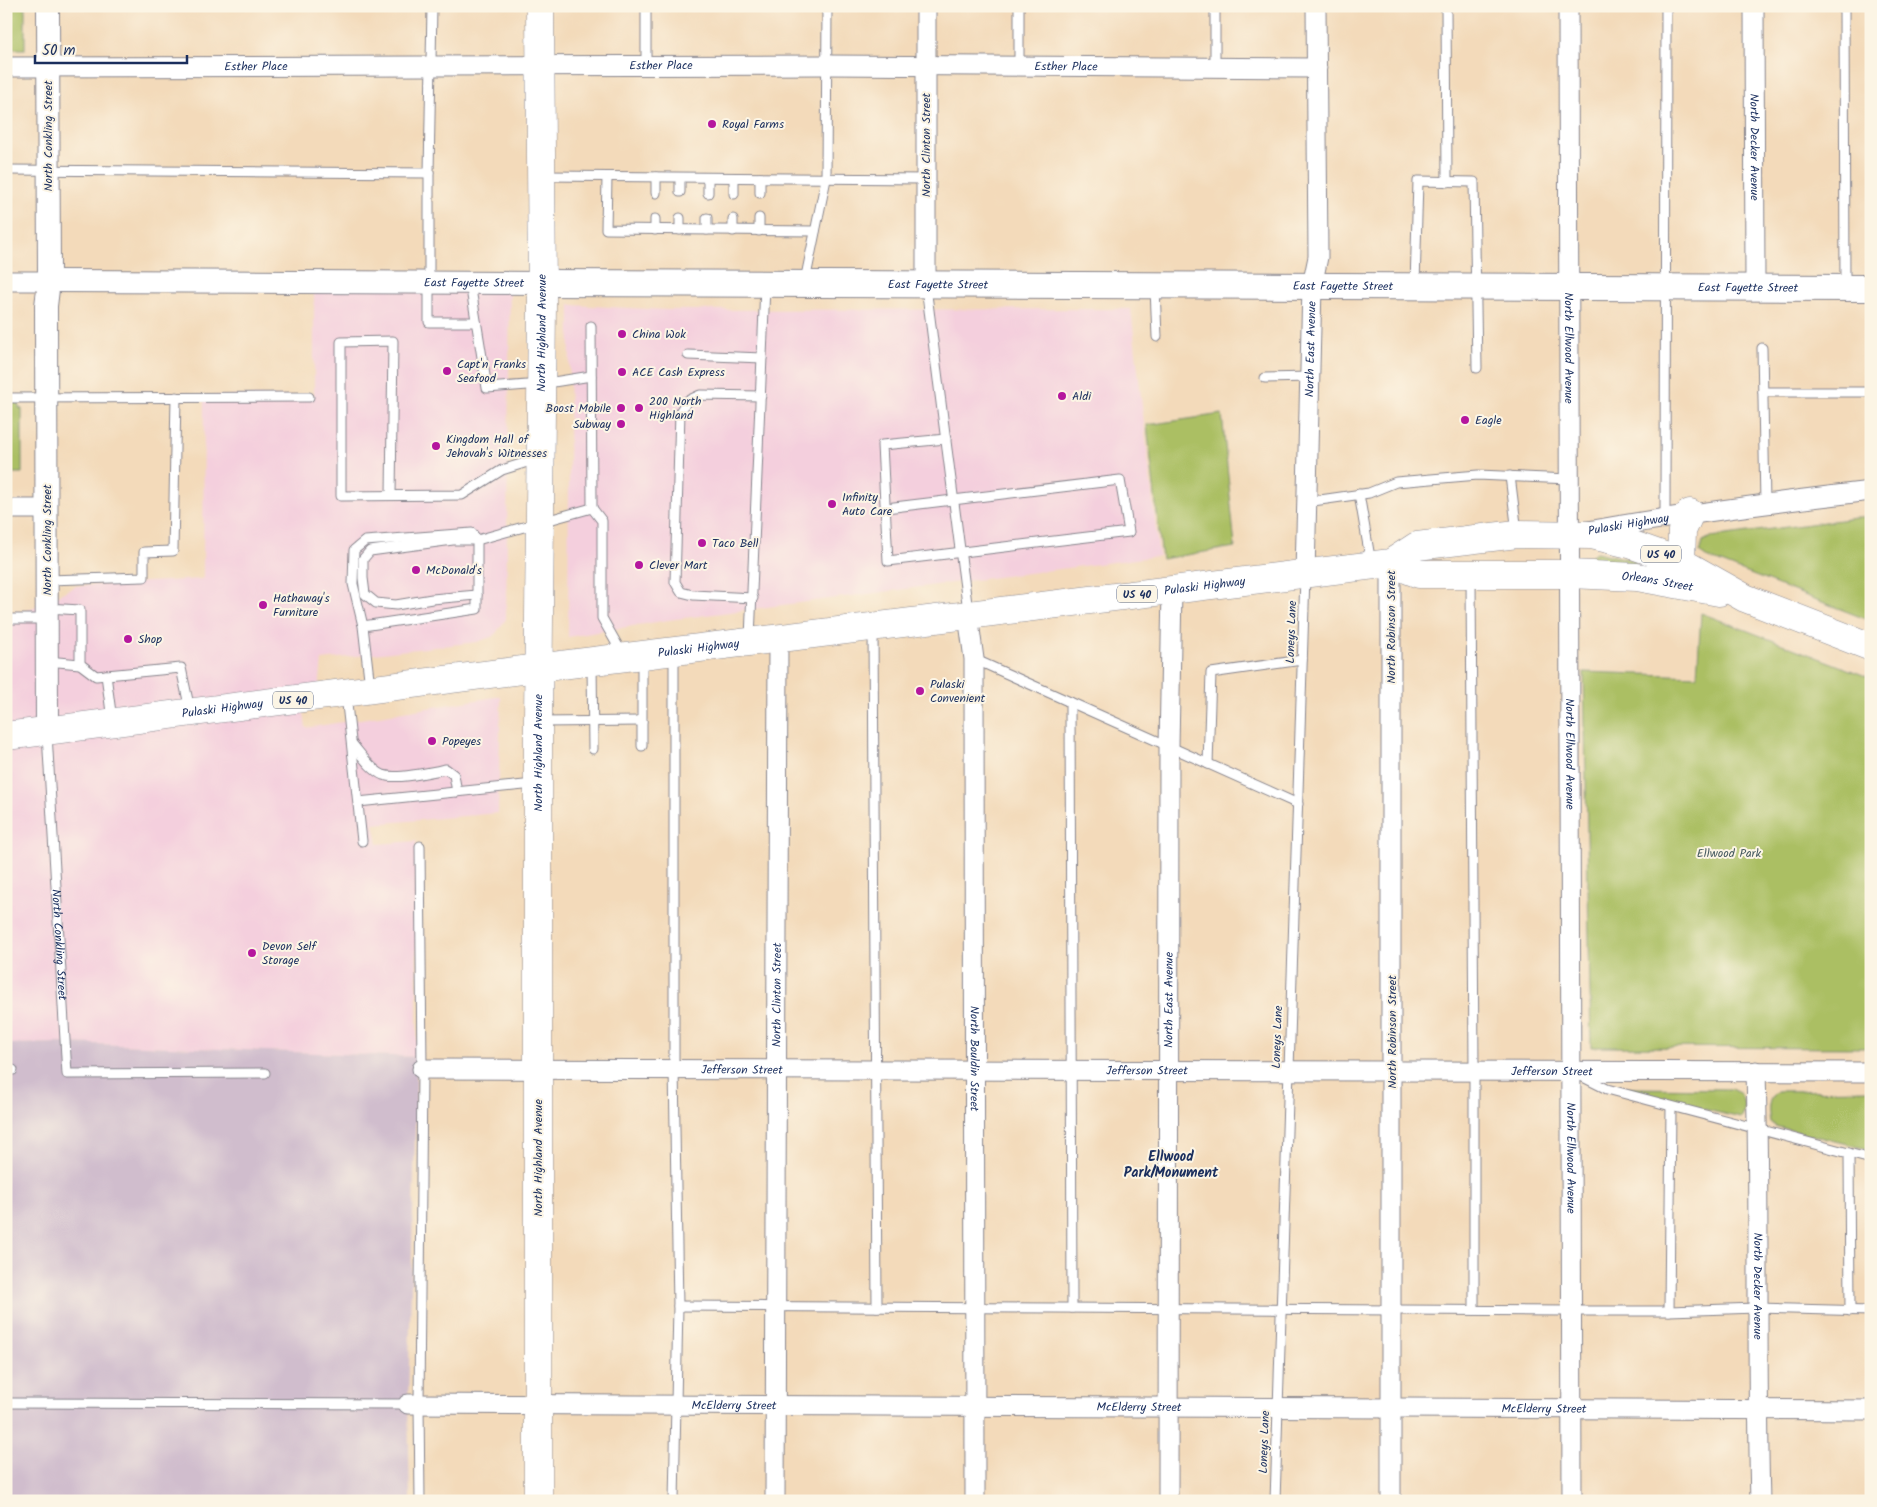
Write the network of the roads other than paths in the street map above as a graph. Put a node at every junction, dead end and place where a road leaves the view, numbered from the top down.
1 (48, 6) edge
2 (432, 6) edge
3 (540, 6) edge
4 (646, 6) edge
5 (827, 6) edge
6 (926, 6) edge
7 (1019, 6) edge
8 (1215, 6) edge
9 (1316, 6) edge
10 (1446, 6) edge
11 (1568, 6) edge
12 (1666, 6) edge
13 (1754, 6) edge
14 (1844, 6) edge
15 (827, 65) junction
16 (432, 66) junction
17 (540, 66) junction
18 (646, 66) junction
19 (926, 66) junction
20 (1019, 66) junction
21 (6, 67) edge
22 (48, 67) junction
23 (1215, 67) junction
24 (1317, 68) junction
25 (6, 170) edge
26 (48, 170) junction
27 (429, 172) junction
28 (542, 176) junction
29 (607, 177) junction
30 (656, 177) junction
31 (680, 178) junction
32 (708, 178) junction
33 (734, 178) junction
34 (760, 178) junction
35 (826, 179) junction
36 (926, 179) junction
37 (1448, 182) junction
38 (680, 192) dead end
39 (656, 193) dead end
40 (708, 193) dead end
41 (760, 193) dead end
42 (734, 194) dead end
43 (655, 218) dead end
44 (680, 218) dead end
45 (707, 218) dead end
46 (733, 218) dead end
47 (759, 218) dead end
48 (655, 230) junction
49 (680, 230) junction
50 (707, 230) junction
51 (733, 231) junction
52 (759, 231) junction
53 (815, 231) junction
54 (6, 281) edge
55 (49, 281) junction
56 (429, 282) junction
57 (470, 282) junction
58 (542, 283) junction
59 (765, 284) junction
60 (804, 284) junction
61 (926, 284) junction
62 (1154, 285) junction
63 (1312, 286) junction
64 (1415, 286) junction
65 (1476, 286) junction
66 (1569, 287) junction
67 (1666, 287) junction
68 (1755, 288) junction
69 (1844, 288) junction
70 (1871, 288) edge
71 (476, 322) junction
72 (591, 326) dead end
73 (1157, 337) dead end
74 (1762, 348) dead end
75 (688, 355) dead end
76 (762, 358) junction
77 (1477, 368) dead end
78 (591, 376) junction
79 (1310, 377) junction
80 (1266, 378) dead end
81 (541, 384) junction
82 (1763, 392) junction
83 (1871, 392) edge
84 (760, 396) junction
85 (176, 397) junction
86 (309, 397) dead end
87 (6, 398) edge
88 (47, 398) junction
89 (946, 438) junction
90 (540, 458) junction
91 (1510, 476) junction
92 (1569, 479) junction
93 (1871, 491) edge
94 (1359, 494) junction
95 (391, 495) junction
96 (953, 500) junction
97 (1306, 502) junction
98 (1765, 503) junction
99 (592, 508) junction
100 (886, 508) junction
101 (6, 509) edge
102 (46, 509) junction
103 (1677, 515) junction
104 (540, 522) junction
105 (1517, 534) junction
106 (1569, 534) junction
107 (477, 540) junction
108 (960, 552) junction
109 (1680, 562) junction
110 (1381, 564) junction
111 (1305, 574) junction
112 (1471, 574) junction
113 (1570, 574) junction
114 (47, 580) junction
115 (1172, 590) junction
116 (477, 595) junction
117 (753, 598) junction
118 (1744, 598) junction
119 (47, 614) junction
120 (968, 615) junction
121 (6, 619) edge
122 (363, 626) junction
123 (873, 627) junction
124 (778, 639) junction
125 (750, 642) junction
126 (1871, 647) edge
127 (674, 652) junction
128 (633, 656) junction
129 (974, 659) junction
130 (1302, 660) junction
131 (47, 661) junction
132 (592, 661) junction
133 (80, 664) junction
134 (538, 668) junction
135 (106, 675) junction
136 (358, 691) junction
137 (1070, 702) junction
138 (190, 713) junction
139 (642, 721) junction
140 (113, 722) junction
141 (538, 722) junction
142 (593, 722) junction
143 (47, 731) junction
144 (6, 736) edge
145 (352, 744) junction
146 (642, 746) dead end
147 (1169, 746) junction
148 (593, 749) dead end
149 (1208, 764) junction
150 (538, 783) junction
151 (457, 792) junction
152 (358, 802) junction
153 (1298, 804) junction
154 (362, 841) dead end
155 (420, 846) dead end
156 (422, 1069) junction
157 (538, 1069) junction
158 (674, 1069) junction
159 (777, 1070) junction
160 (876, 1070) junction
161 (974, 1070) junction
162 (1070, 1070) junction
163 (1168, 1070) junction
164 (1288, 1070) junction
165 (1392, 1071) junction
166 (1474, 1071) junction
167 (1571, 1071) junction
168 (1756, 1071) junction
169 (1871, 1072) edge
170 (265, 1073) dead end
171 (1671, 1107) junction
172 (1758, 1130) junction
173 (1849, 1153) junction
174 (1871, 1159) edge
175 (678, 1306) junction
176 (776, 1307) junction
177 (877, 1307) junction
178 (975, 1308) junction
179 (1072, 1308) junction
180 (1169, 1308) junction
181 (1757, 1308) junction
182 (1281, 1309) junction
183 (1391, 1309) junction
184 (1474, 1310) junction
185 (1572, 1311) junction
186 (1669, 1311) junction
187 (1850, 1311) junction
188 (1871, 1311) edge
189 (6, 1403) edge
190 (413, 1404) junction
191 (538, 1405) junction
192 (677, 1405) junction
193 (776, 1406) junction
194 (975, 1406) junction
195 (1168, 1407) junction
196 (1277, 1408) junction
197 (1390, 1408) junction
198 (1572, 1409) junction
199 (1757, 1410) junction
200 (1871, 1410) edge
201 (420, 1501) edge
202 (538, 1501) edge
203 (674, 1501) edge
204 (775, 1501) edge
205 (975, 1501) edge
206 (1168, 1501) edge
207 (1275, 1501) edge
208 (1391, 1501) edge
209 (1572, 1501) edge
210 (1760, 1501) edge

1 - 22 street, North Conkling Street
2 - 16 lane
3 - 17 main road, North Highland Avenue
4 - 18 lane
5 - 15 lane
6 - 19 street, North Clinton Street
7 - 20 lane
8 - 23 lane
9 - 24 street, North East Avenue
10 - 37 lane
11 - 66 street, North Ellwood Avenue
12 - 67 lane
13 - 68 street, North Decker Avenue
14 - 69 lane
15 - 18 street, Esther Place
15 - 19 street, Esther Place
15 - 35 lane
16 - 17 street, Esther Place
16 - 22 street, Esther Place
16 - 27 lane
17 - 18 street, Esther Place
17 - 28 main road, North Highland Avenue
19 - 20 street, Esther Place
19 - 36 street, North Clinton Street
20 - 23 street, Esther Place
21 - 22 street, Esther Place
22 - 26 street, North Conkling Street
23 - 24 street, Esther Place
24 - 63 street, North East Avenue
25 - 26 lane
26 - 27 lane
26 - 55 street, North Conkling Street
27 - 56 lane
28 - 29 lane
28 - 58 main road, North Highland Avenue
29 - 30 lane
29 - 48 lane
30 - 31 lane
30 - 39 lane
31 - 32 lane
31 - 38 lane
32 - 33 lane
32 - 40 lane
33 - 34 lane
33 - 42 lane
34 - 35 lane
34 - 41 lane
35 - 36 lane
35 - 53 lane
36 - 61 street, North Clinton Street
37 - 64 lane
37 - 65 lane
43 - 48 lane
44 - 49 lane
45 - 50 lane
46 - 51 lane
47 - 52 lane
48 - 49 lane
49 - 50 lane
50 - 51 lane
51 - 52 lane
52 - 53 lane
53 - 60 lane
54 - 55 street, East Fayette Street
55 - 56 street, East Fayette Street
55 - 88 street, North Conkling Street
56 - 57 street, East Fayette Street
56 - 71 lane
57 - 58 street, East Fayette Street
57 - 71 lane
58 - 59 main road, East Fayette Street
58 - 81 main road, North Highland Avenue
59 - 60 main road, East Fayette Street
59 - 76 lane
60 - 61 main road, East Fayette Street
61 - 62 main road, East Fayette Street
61 - 89 lane
62 - 63 main road, East Fayette Street
62 - 73 lane
63 - 64 main road, East Fayette Street
63 - 79 street, North East Avenue
64 - 65 main road, East Fayette Street
65 - 66 main road, East Fayette Street
65 - 77 lane
66 - 67 main road, East Fayette Street
66 - 92 street, North Ellwood Avenue
67 - 68 main road, East Fayette Street
67 - 103 lane
68 - 69 main road, East Fayette Street
69 - 70 main road, East Fayette Street
71 - 81 lane
72 - 78 lane
74 - 82 lane
75 - 76 lane
76 - 84 lane
78 - 81 lane
78 - 99 lane
79 - 80 lane
79 - 97 street, North East Avenue
81 - 90 main road, North Highland Avenue
82 - 83 lane
82 - 98 lane
84 - 117 lane
84 - 117 lane
85 - 86 lane
85 - 88 lane
85 - 114 lane
87 - 88 lane
88 - 102 street, North Conkling Street
89 - 96 lane
89 - 100 lane
90 - 95 lane
90 - 104 main road, North Highland Avenue
91 - 92 lane
91 - 94 lane
91 - 105 lane
92 - 106 street, North Ellwood Avenue
93 - 98 street, Pulaski Highway
94 - 97 lane
94 - 110 lane
95 - 95 lane
96 - 100 lane
96 - 108 lane
96 - 108 lane
97 - 111 street, North East Avenue
98 - 103 street, Pulaski Highway
99 - 104 lane
99 - 128 lane
100 - 108 lane
101 - 102 street
102 - 114 street, North Conkling Street
103 - 106 street, Pulaski Highway
103 - 109 main road
104 - 107 lane
104 - 134 main road, North Highland Avenue
105 - 106 main road, Pulaski Highway / US 40
105 - 110 main road, Pulaski Highway / US 40
106 - 109 main road, Orleans Street / US 40
106 - 112 main road
106 - 113 street, North Ellwood Avenue
107 - 116 lane
107 - 116 lane
107 - 122 lane
108 - 120 lane
109 - 118 main road, Orleans Street / US 40
110 - 111 main road, Pulaski Highway / US 40
110 - 112 main road, Pulaski Highway / US 40
110 - 165 street, North Robinson Street
111 - 115 main road, Pulaski Highway / US 40
111 - 130 lane, Loneys Lane
112 - 113 main road, Pulaski Highway / US 40
112 - 166 lane
113 - 118 main road, Orleans Street / US 40
113 - 167 street, North Ellwood Avenue
114 - 119 street, North Conkling Street
115 - 120 main road, Pulaski Highway / US 40
115 - 147 street, North East Avenue
116 - 122 lane
117 - 125 lane
118 - 126 main road, Orleans Street / US 40
119 - 121 lane
119 - 131 street, North Conkling Street
119 - 133 lane
120 - 123 main road, Pulaski Highway / US 40
120 - 129 street, North Bouldin Street
122 - 136 lane
123 - 124 main road, Pulaski Highway / US 40
123 - 160 lane
124 - 125 main road, Pulaski Highway / US 40
124 - 159 street, North Clinton Street
125 - 127 main road, Pulaski Highway / US 40
127 - 128 main road, Pulaski Highway / US 40
127 - 158 lane
128 - 132 main road, Pulaski Highway / US 40
128 - 139 lane
129 - 137 lane
129 - 161 street, North Bouldin Street
130 - 149 lane
130 - 153 lane, Loneys Lane
131 - 133 lane
131 - 143 street, North Conkling Street
132 - 134 main road, Pulaski Highway / US 40
132 - 142 lane
133 - 135 lane
134 - 136 main road, Pulaski Highway / US 40
134 - 141 main road, North Highland Avenue
135 - 138 lane
135 - 140 lane
136 - 138 main road, Pulaski Highway / US 40
136 - 145 lane
137 - 147 lane
137 - 162 lane
138 - 140 main road, Pulaski Highway / US 40
139 - 142 lane
139 - 146 lane
140 - 143 main road, Pulaski Highway / US 40
141 - 142 lane
141 - 150 main road, North Highland Avenue
142 - 148 lane
143 - 144 main road, Pulaski Highway / US 40
143 - 170 lane, North Conkling Street
145 - 151 lane
145 - 152 lane
147 - 149 lane
147 - 163 street, North East Avenue
149 - 153 lane
150 - 151 lane
150 - 157 main road, North Highland Avenue
151 - 152 lane
152 - 154 lane
153 - 164 lane, Loneys Lane
155 - 156 lane
156 - 157 street, Jefferson Street
156 - 190 lane
157 - 158 street, Jefferson Street
157 - 191 main road, North Highland Avenue
158 - 159 street, Jefferson Street
158 - 175 lane
159 - 160 street, Jefferson Street
159 - 176 street, North Clinton Street
160 - 161 street, Jefferson Street
160 - 177 lane
161 - 162 street, Jefferson Street
161 - 178 street, North Bouldin Street
162 - 163 street, Jefferson Street
162 - 179 lane
163 - 164 street, Jefferson Street
163 - 180 street, North East Avenue
164 - 165 street, Jefferson Street
164 - 182 lane, Loneys Lane
165 - 166 street, Jefferson Street
165 - 183 street, North Robinson Street
166 - 167 street, Jefferson Street
166 - 184 lane
167 - 168 street, Jefferson Street
167 - 171 lane
167 - 185 street, North Ellwood Avenue
168 - 169 street, Jefferson Street
168 - 172 street, North Decker Avenue
171 - 172 lane
171 - 186 lane
172 - 173 lane
172 - 181 street, North Decker Avenue
173 - 174 lane
173 - 187 lane
175 - 176 lane
175 - 192 lane
176 - 177 lane
176 - 193 street, North Clinton Street
177 - 178 lane
178 - 179 lane
178 - 194 street, North Bouldin Street
179 - 180 lane
180 - 182 lane
180 - 195 street, North East Avenue
181 - 186 lane
181 - 187 lane
181 - 199 street, North Decker Avenue
182 - 183 lane
182 - 196 lane, Loneys Lane
183 - 184 lane
183 - 197 street, North Robinson Street
184 - 185 lane
185 - 186 lane
185 - 198 street, North Ellwood Avenue
187 - 188 lane
189 - 190 lane
190 - 191 street, McElderry Street
190 - 201 lane
191 - 192 street, McElderry Street
191 - 202 main road, North Highland Avenue
192 - 193 street, McElderry Street
192 - 203 lane
193 - 194 street, McElderry Street
193 - 204 street, North Clinton Street
194 - 195 street, McElderry Street
194 - 205 street, North Bouldin Street
195 - 196 street, McElderry Street
195 - 206 street, North East Avenue
196 - 197 street, McElderry Street
196 - 207 lane, Loneys Lane
197 - 198 street, McElderry Street
197 - 208 street, North Robinson Street
198 - 199 street, McElderry Street
198 - 209 street, North Ellwood Avenue
199 - 200 street, McElderry Street
199 - 210 street, North Decker Avenue

